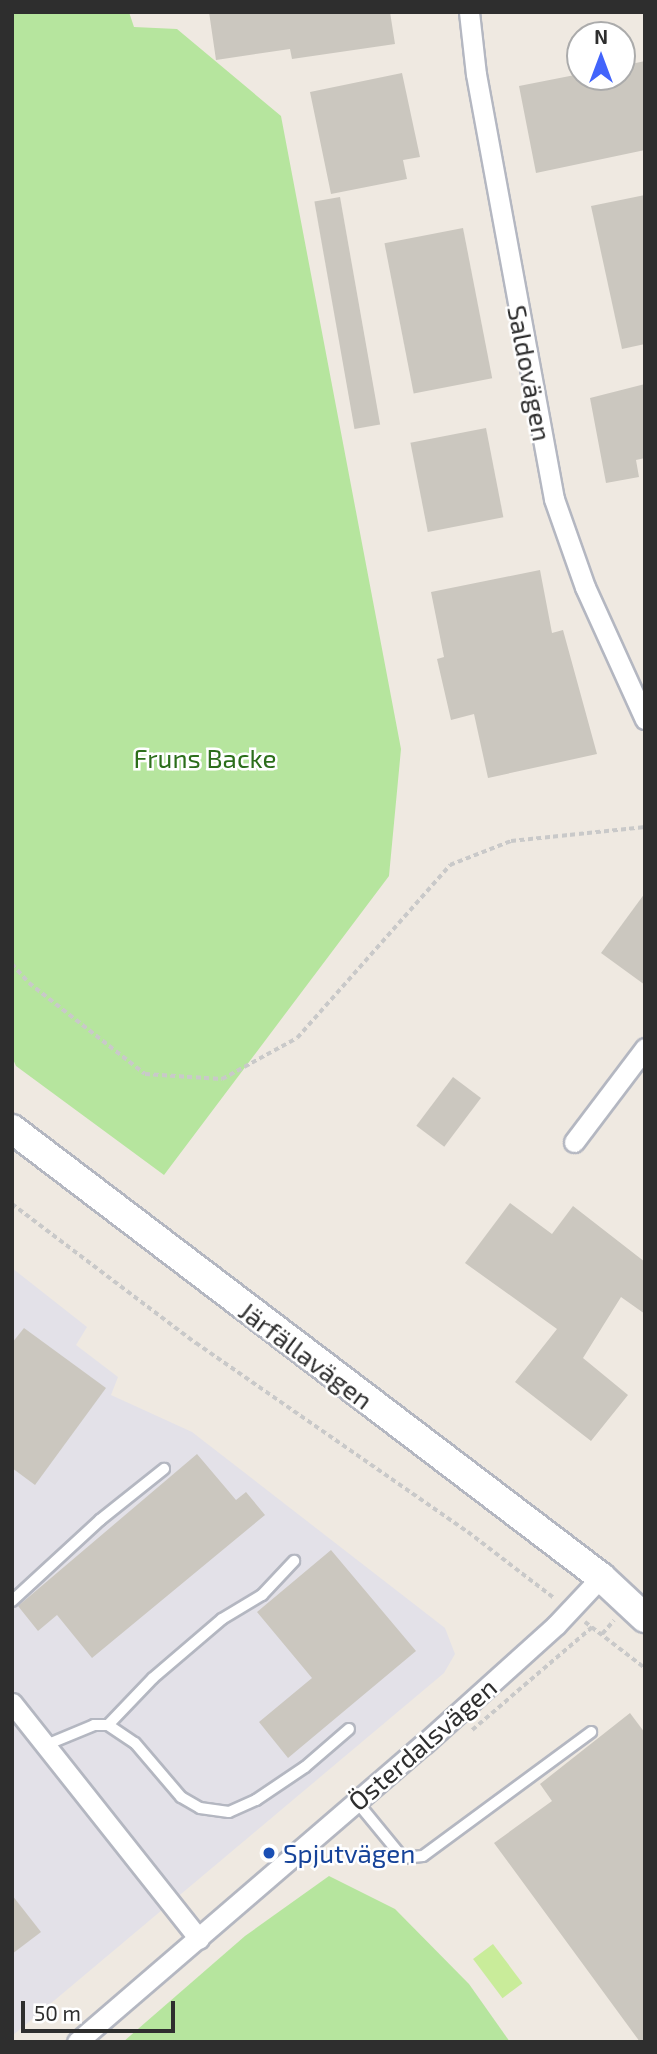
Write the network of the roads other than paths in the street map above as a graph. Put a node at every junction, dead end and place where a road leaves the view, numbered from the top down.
1 (469, 12) edge
2 (645, 719) edge
3 (645, 1048) edge
4 (12, 1129) edge
5 (574, 1142) dead end
6 (164, 1469) dead end
7 (294, 1561) dead end
8 (601, 1577) junction
9 (12, 1601) edge
10 (645, 1618) edge
11 (12, 1703) edge
12 (108, 1725) junction
13 (349, 1729) dead end
14 (591, 1732) dead end
15 (46, 1745) junction
16 (357, 1802) junction
17 (199, 1939) junction
18 (77, 2042) edge

1 - 2 street, Saldovägen
3 - 5 street
4 - 8 street, Järfällavägen
6 - 9 lane
7 - 12 lane
8 - 10 street, Järfällavägen
8 - 16 street, Österdalsvägen
11 - 15 street
12 - 13 lane
12 - 15 lane
14 - 16 lane
15 - 17 street
16 - 17 street, Österdalsvägen
17 - 18 street, Österdalsvägen

